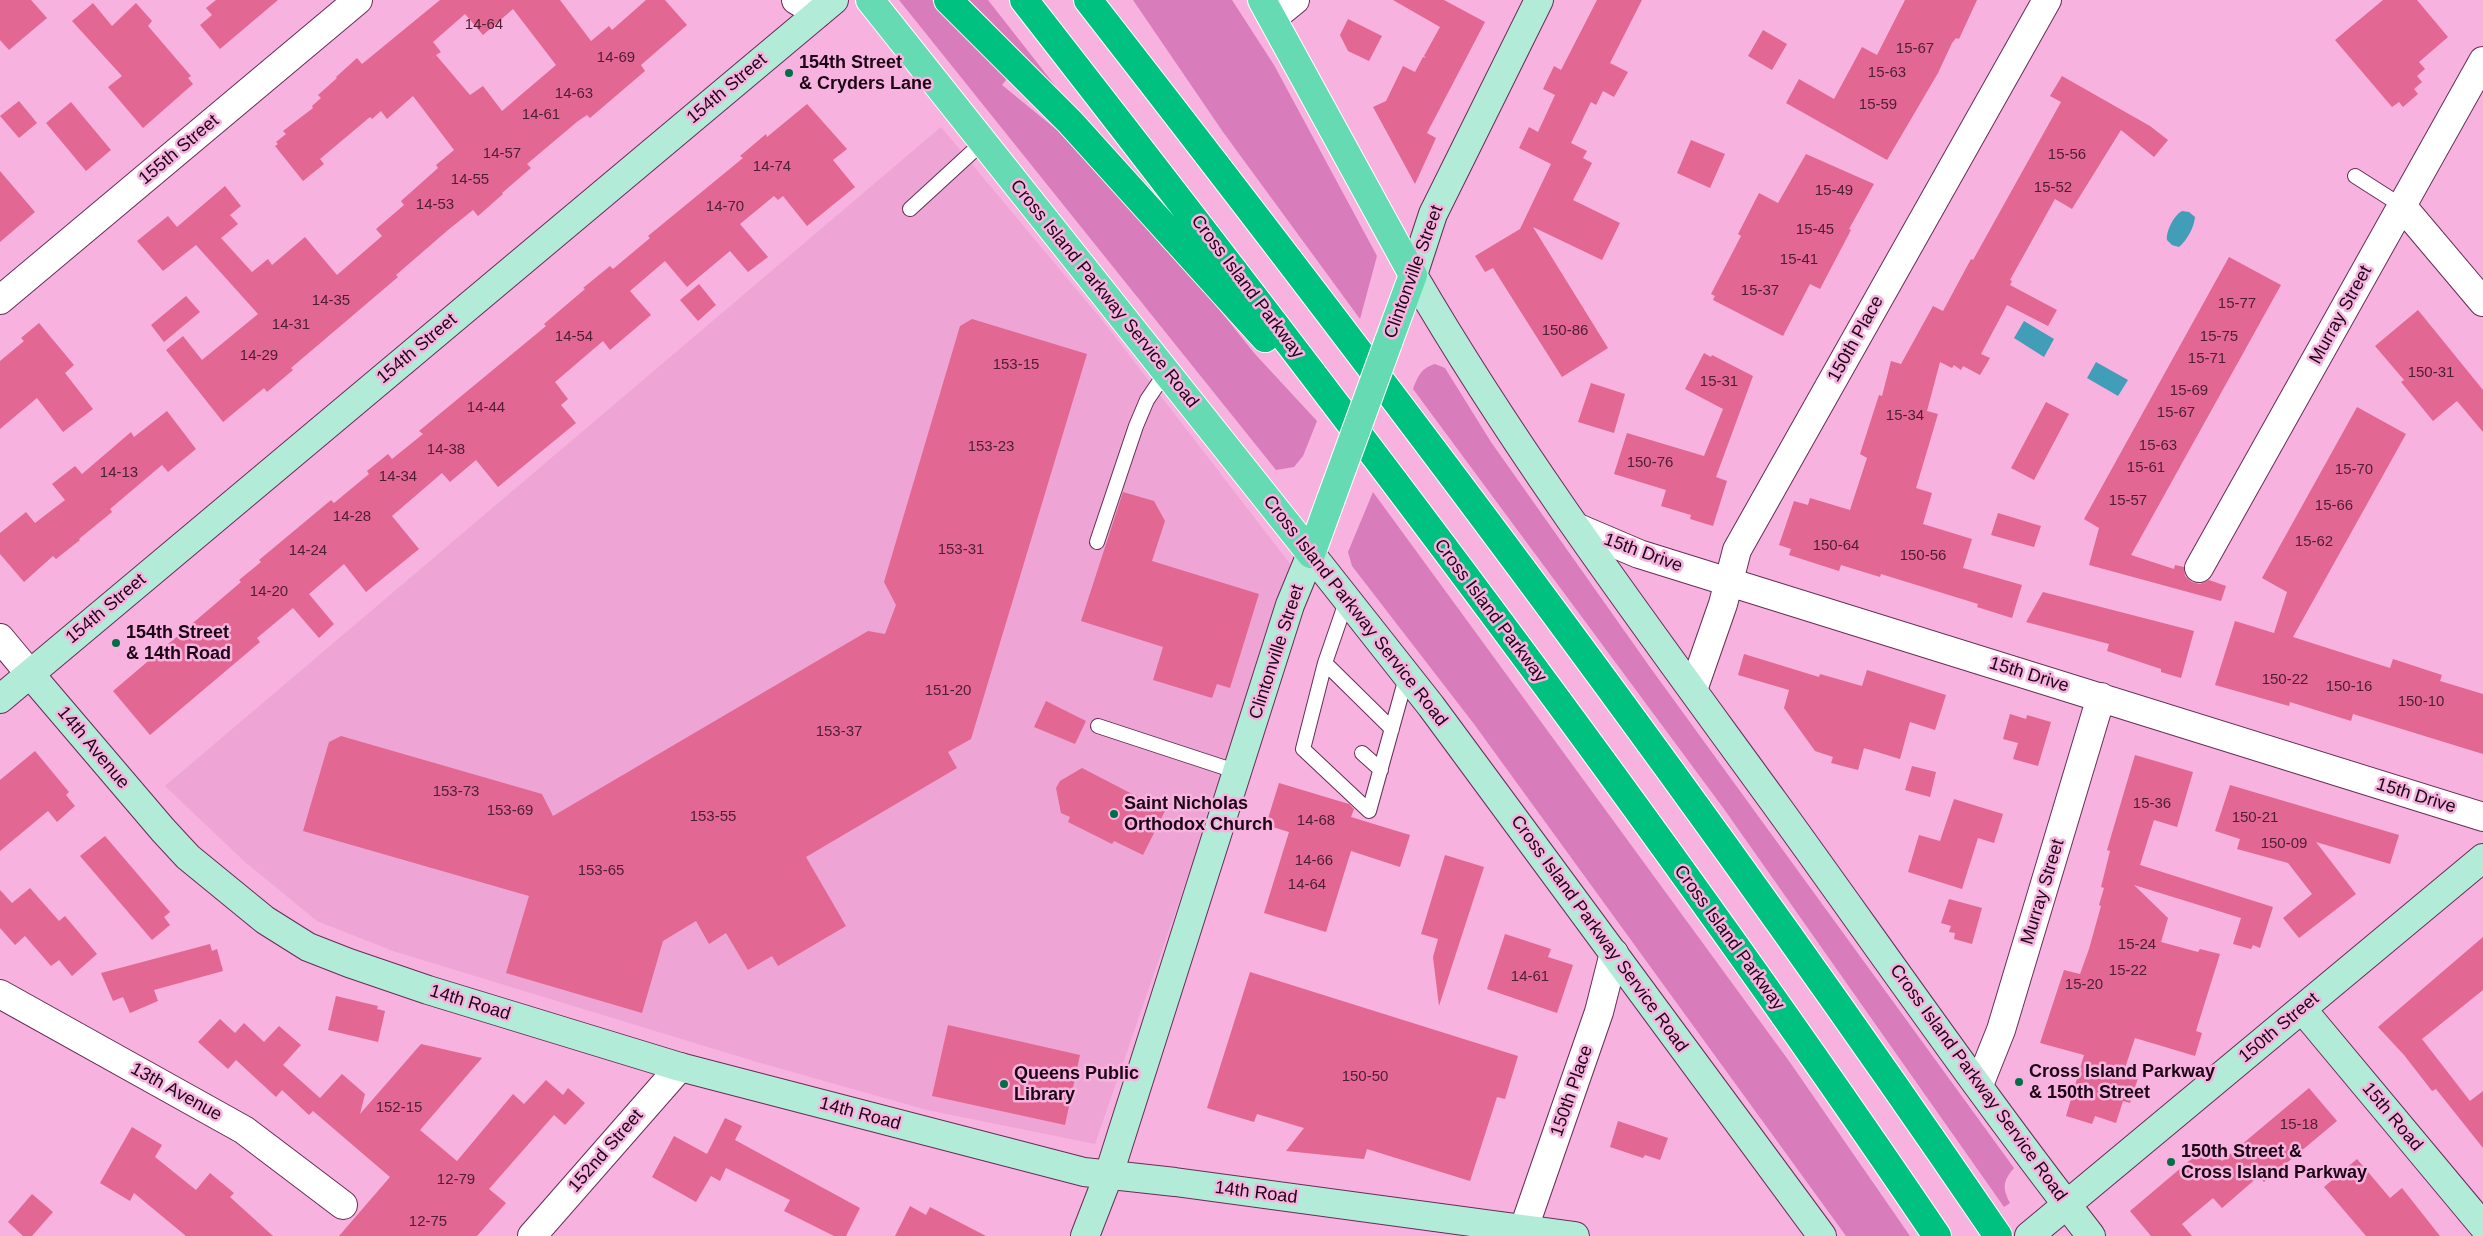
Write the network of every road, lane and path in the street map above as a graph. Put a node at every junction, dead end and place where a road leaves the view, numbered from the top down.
1 (358, 0) edge
2 (870, 0) edge
3 (948, 0) edge
4 (1024, 0) edge
5 (1088, 0) edge
6 (1295, 0) edge
7 (1539, 0) edge
8 (2046, 0) edge
9 (816, 4) edge
10 (1266, 6) edge
11 (2483, 61) edge
12 (983, 142) junction
13 (2355, 176) dead end
14 (2402, 206) junction
15 (910, 209) dead end
16 (1413, 275) junction
17 (0, 300) edge
18 (2483, 302) edge
19 (1166, 372) junction
20 (1394, 481) junction
21 (1578, 528) junction
22 (1097, 542) dead end
23 (1311, 554) junction
24 (2199, 568) dead end
25 (1729, 582) junction
26 (1347, 599) junction
27 (0, 638) edge
28 (1325, 663) junction
29 (30, 674) junction
30 (1407, 674) junction
31 (1693, 690) junction
32 (2101, 698) junction
33 (0, 699) edge
34 (1098, 726) dead end
35 (1392, 729) junction
36 (1362, 753) dead end
37 (1380, 770) junction
38 (1238, 772) junction
39 (2483, 817) edge
40 (188, 857) joint
41 (2483, 858) edge
42 (1614, 953) junction
43 (0, 994) edge
44 (2302, 1009) junction
45 (680, 1067) junction
46 (1979, 1085) junction
47 (1950, 1165) junction
48 (1109, 1174) junction
49 (343, 1205) dead end
50 (2068, 1205) junction
51 (2483, 1226) edge
52 (1524, 1228) junction
53 (2033, 1233) edge
54 (532, 1236) edge
55 (1085, 1236) edge
56 (1575, 1236) edge
57 (1822, 1236) edge
58 (1937, 1236) edge
59 (1998, 1236) edge
60 (2003, 1236) edge
61 (2092, 1236) edge

1 - 17 street, 155th Street
2 - 12 main road, Cross Island Parkway Service Road
3 - 20 highway
4 - 20 highway, Cross Island Parkway
5 - 47 highway
6 - 10 street
7 - 16 street, Clintonville Street
8 - 25 street, 150th Place
9 - 29 street, 154th Street
10 - 16 main road, Cross Island Parkway Service Road
11 - 14 street, Murray Street
12 - 15 lane
12 - 19 main road, Cross Island Parkway Service Road
13 - 14 lane
14 - 18 street
14 - 24 street, Murray Street
16 - 21 street, Cross Island Parkway Service Road
16 - 23 main road, Clintonville Street, bridge
19 - 22 lane
19 - 23 main road, Cross Island Parkway Service Road
20 - 58 highway, Cross Island Parkway
21 - 25 street, 15th Drive
21 - 31 street, Cross Island Parkway Service Road
23 - 26 street, Cross Island Parkway Service Road
23 - 38 street, Clintonville Street
25 - 31 street, 150th Place
25 - 32 street, 15th Drive
26 - 28 lane
26 - 30 street, Cross Island Parkway Service Road
27 - 29 street, 14th Avenue
28 - 35 lane
28 - 37 lane
29 - 33 street, 154th Street
29 - 40 street, 14th Avenue
30 - 35 lane
30 - 42 street, Cross Island Parkway Service Road
31 - 46 street, Cross Island Parkway Service Road
32 - 39 street, 15th Drive
32 - 46 street, Murray Street
34 - 38 lane
35 - 37 lane
36 - 37 lane
38 - 48 street, Clintonville Street
40 - 45 street, 14th Road
41 - 44 street, 150th Street
42 - 52 street, 150th Place
42 - 57 street, Cross Island Parkway Service Road
43 - 49 street, 13th Avenue
44 - 50 street, 150th Street
44 - 51 street, 15th Road
45 - 48 street, 14th Road
45 - 54 street, 152nd Street
46 - 50 street, Cross Island Parkway Service Road
47 - 59 highway
47 - 60 highway
48 - 52 street, 14th Road
48 - 55 street, Clintonville Street
50 - 53 street, 150th Street
50 - 61 street, Cross Island Parkway Service Road
52 - 56 street, 14th Road

